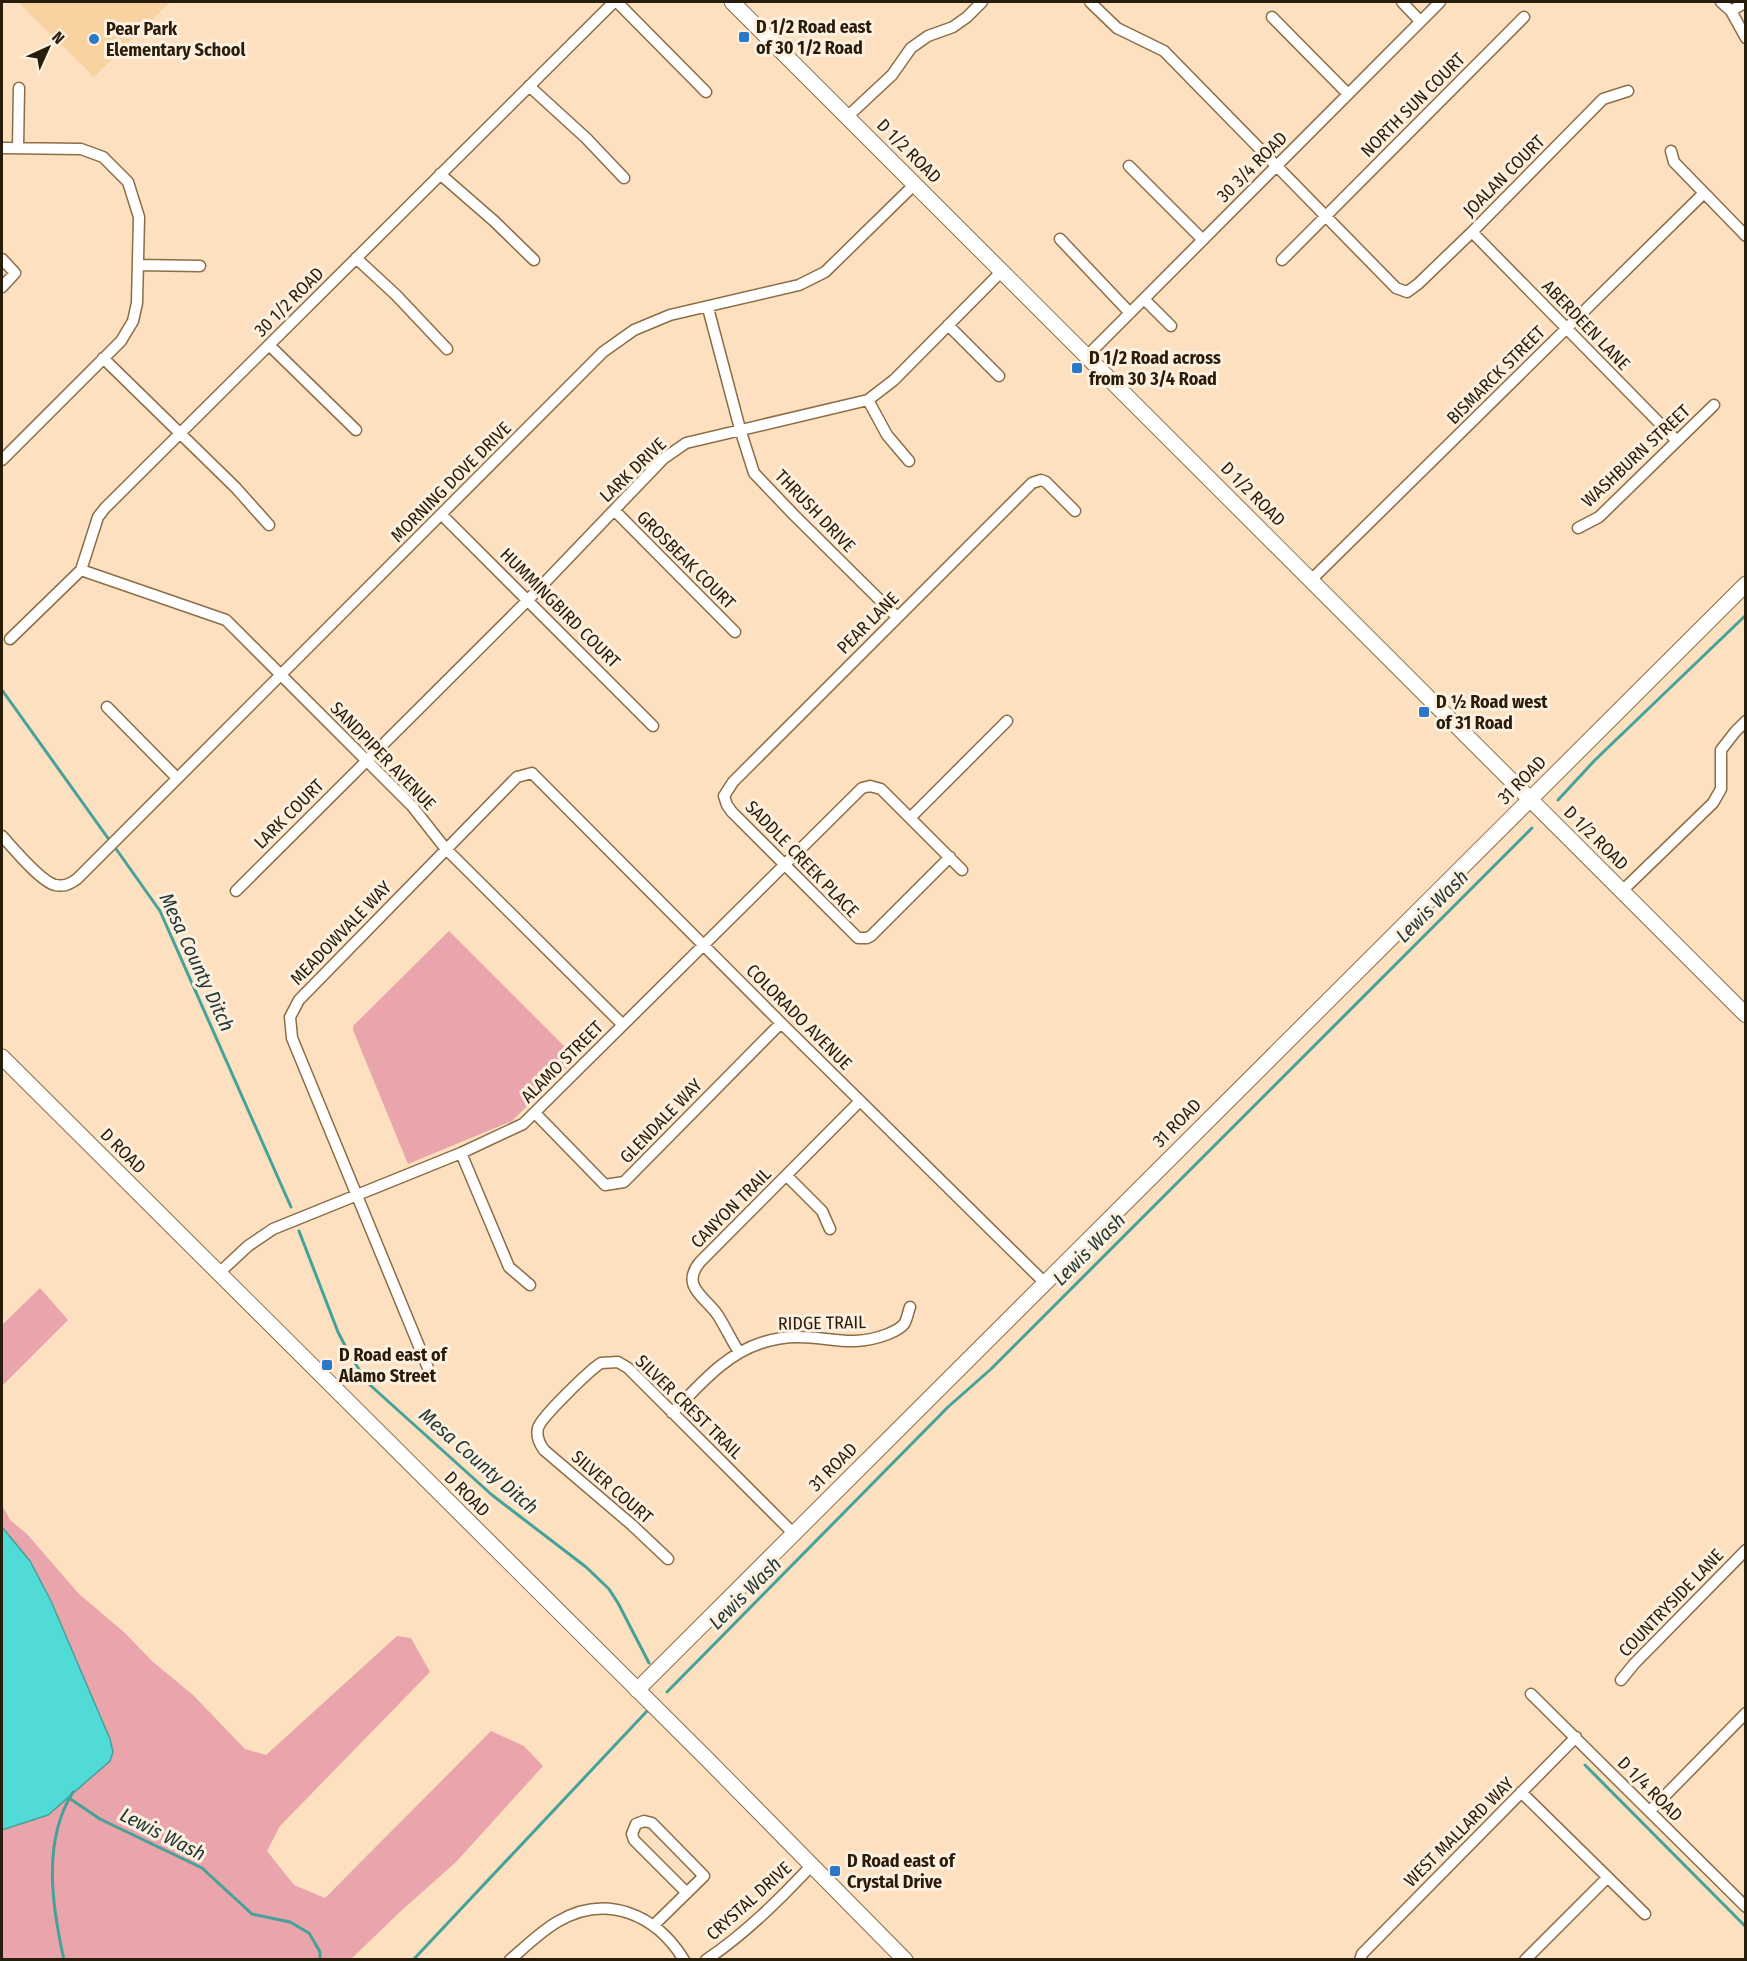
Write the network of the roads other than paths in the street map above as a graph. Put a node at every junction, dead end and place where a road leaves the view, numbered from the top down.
1 (615, 2) edge
2 (732, 2) edge
3 (981, 2) edge
4 (1090, 2) edge
5 (1402, 2) edge
6 (1440, 2) edge
7 (1721, 2) edge
8 (1746, 2) edge
9 (1731, 11) junction
10 (1272, 17) dead end
11 (1524, 17) dead end
12 (1420, 21) junction
13 (1746, 38) edge
14 (529, 86) junction
15 (19, 88) dead end
16 (1628, 91) dead end
17 (706, 92) dead end
18 (1348, 94) junction
19 (847, 117) junction
20 (18, 147) junction
21 (2, 148) edge
22 (1671, 151) dead end
23 (1128, 166) dead end
24 (1276, 167) junction
25 (440, 174) junction
26 (624, 178) dead end
27 (915, 184) junction
28 (1704, 193) junction
29 (1325, 216) junction
30 (1472, 232) junction
31 (1746, 236) edge
32 (1060, 239) dead end
33 (1203, 240) junction
34 (356, 258) junction
35 (2, 259) edge
36 (534, 260) dead end
37 (1281, 260) dead end
38 (139, 265) junction
39 (200, 266) dead end
40 (1002, 271) junction
41 (2, 287) edge
42 (1144, 299) junction
43 (708, 308) junction
44 (1130, 313) junction
45 (948, 326) junction
46 (1171, 326) dead end
47 (1567, 329) junction
48 (269, 345) junction
49 (447, 349) dead end
50 (1087, 356) junction
51 (103, 358) junction
52 (999, 376) dead end
53 (868, 400) junction
54 (1714, 405) dead end
55 (740, 429) junction
56 (356, 430) dead end
57 (181, 432) junction
58 (1677, 441) junction
59 (2, 460) edge
60 (909, 461) dead end
61 (614, 510) junction
62 (1075, 511) dead end
63 (442, 515) junction
64 (269, 525) dead end
65 (1578, 528) dead end
66 (81, 570) junction
67 (1311, 580) junction
68 (1746, 584) edge
69 (528, 600) junction
70 (897, 617) junction
71 (735, 632) dead end
72 (10, 639) dead end
73 (281, 675) junction
74 (106, 706) dead end
75 (1007, 721) dead end
76 (1746, 721) edge
77 (653, 726) dead end
78 (366, 761) junction
79 (532, 773) joint
80 (177, 778) junction
81 (724, 796) joint
82 (1530, 800) junction
83 (910, 818) junction
84 (2, 836) edge
85 (445, 849) junction
86 (950, 857) junction
87 (783, 864) junction
88 (962, 870) dead end
89 (236, 891) dead end
90 (1622, 891) junction
91 (702, 945) junction
92 (1746, 1016) edge
93 (780, 1023) junction
94 (623, 1025) junction
95 (2, 1057) edge
96 (860, 1101) junction
97 (535, 1113) junction
98 (461, 1153) junction
99 (787, 1176) junction
100 (357, 1195) junction
101 (830, 1229) dead end
102 (218, 1274) junction
103 (1044, 1282) junction
104 (530, 1285) dead end
105 (910, 1307) dead end
106 (739, 1352) junction
107 (428, 1368) dead end
108 (672, 1413) junction
109 (538, 1437) joint
110 (794, 1534) junction
111 (1746, 1551) edge
112 (668, 1560) dead end
113 (1622, 1680) dead end
114 (637, 1690) junction
115 (1531, 1694) dead end
116 (1746, 1713) edge
117 (1576, 1737) junction
118 (1521, 1792) junction
119 (1650, 1811) junction
120 (812, 1865) junction
121 (1607, 1878) junction
122 (687, 1893) junction
123 (1746, 1907) edge
124 (1644, 1914) dead end
125 (654, 1925) junction
126 (510, 1959) edge
127 (684, 1959) edge
128 (706, 1959) edge
129 (905, 1959) edge
130 (1360, 1959) edge
131 (1526, 1959) edge

1 - 14 street, 30 1/2 ROAD
1 - 17 street
2 - 19 street, D 1/2 ROAD
3 - 19 street
4 - 24 street
5 - 12 street
6 - 12 street, 30 3/4 ROAD
7 - 9 street
8 - 9 street
9 - 13 street
10 - 18 street
11 - 29 street, NORTH SUN COURT
12 - 18 street, 30 3/4 ROAD
14 - 25 street, 30 1/2 ROAD
14 - 26 street
15 - 20 street
16 - 30 street, JOALAN COURT
18 - 24 street, 30 3/4 ROAD
19 - 27 street, D 1/2 ROAD
20 - 21 street
20 - 38 street
22 - 28 street
23 - 33 street
24 - 29 street
24 - 33 street, 30 3/4 ROAD
25 - 34 street, 30 1/2 ROAD
25 - 36 street
27 - 40 street, D 1/2 ROAD
27 - 43 street, MORNING DOVE DRIVE
28 - 31 street
28 - 47 street, BISMARCK STREET
29 - 30 street, JOALAN COURT
29 - 37 street, NORTH SUN COURT
30 - 47 street, ABERDEEN LANE
32 - 44 street
33 - 42 street, 30 3/4 ROAD
34 - 48 street, 30 1/2 ROAD
34 - 49 street
35 - 41 street
38 - 39 street
38 - 51 street
40 - 45 street, LARK DRIVE
40 - 50 street, D 1/2 ROAD
42 - 44 street, 30 3/4 ROAD
42 - 46 street
43 - 55 street, THRUSH DRIVE
43 - 63 street, MORNING DOVE DRIVE
44 - 50 street, 30 3/4 ROAD
45 - 52 street
45 - 53 street, LARK DRIVE
47 - 58 street, ABERDEEN LANE
47 - 67 street, BISMARCK STREET
48 - 56 street
48 - 57 street, 30 1/2 ROAD
50 - 67 street, D 1/2 ROAD
51 - 57 street
51 - 59 street
53 - 55 street, LARK DRIVE
53 - 60 street
54 - 58 street, WASHBURN STREET
55 - 61 street, LARK DRIVE
55 - 70 street, THRUSH DRIVE
57 - 64 street
57 - 66 street, 30 1/2 ROAD
58 - 65 street, WASHBURN STREET
61 - 69 street, LARK DRIVE
61 - 71 street, GROSBEAK COURT
62 - 70 street, PEAR LANE
63 - 69 street, HUMMINGBIRD COURT
63 - 73 street, MORNING DOVE DRIVE
66 - 72 street, 30 1/2 ROAD
66 - 73 street, SANDPIPER AVENUE
67 - 82 street, D 1/2 ROAD
68 - 82 street, 31 ROAD
69 - 77 street, HUMMINGBIRD COURT
69 - 78 street, LARK DRIVE
70 - 81 street, PEAR LANE
73 - 78 street, SANDPIPER AVENUE
73 - 80 street, MORNING DOVE DRIVE
74 - 80 street
75 - 83 street
76 - 90 street
78 - 85 street, SANDPIPER AVENUE
78 - 89 street, LARK COURT
79 - 85 street, MEADOWVALE WAY
79 - 91 street, COLORADO AVENUE
80 - 84 street, MORNING DOVE DRIVE
81 - 87 street, SADDLE CREEK PLACE
82 - 90 street, D 1/2 ROAD
82 - 103 street, 31 ROAD
83 - 86 street
83 - 87 street, ALAMO STREET
85 - 94 street, SANDPIPER AVENUE
85 - 100 street, MEADOWVALE WAY
86 - 87 street, SADDLE CREEK PLACE
86 - 88 street
87 - 91 street, ALAMO STREET
90 - 92 street, D 1/2 ROAD
91 - 93 street, COLORADO AVENUE
91 - 94 street, ALAMO STREET
93 - 96 street, COLORADO AVENUE
93 - 97 street, GLENDALE WAY
94 - 97 street, ALAMO STREET
95 - 102 street, D ROAD
96 - 99 street, CANYON TRAIL
96 - 103 street, COLORADO AVENUE
97 - 98 street, ALAMO STREET
98 - 100 street, ALAMO STREET
98 - 104 street
99 - 101 street
99 - 106 street, CANYON TRAIL
100 - 102 street, ALAMO STREET
100 - 107 street, MEADOWVALE WAY
102 - 114 street, D ROAD
103 - 110 street, 31 ROAD
105 - 106 street, RIDGE TRAIL
106 - 108 street, RIDGE TRAIL
108 - 109 street, SILVER CREST TRAIL
108 - 110 street, SILVER CREST TRAIL
109 - 112 street, SILVER COURT
110 - 114 street, 31 ROAD
111 - 113 street, COUNTRYSIDE LANE
114 - 120 street, D ROAD
115 - 117 street, D 1/4 ROAD
116 - 119 street
117 - 118 street, WEST MALLARD WAY
117 - 119 street, D 1/4 ROAD
118 - 121 street
118 - 130 street, WEST MALLARD WAY
119 - 123 street, D 1/4 ROAD
120 - 128 street, CRYSTAL DRIVE
120 - 129 street, D ROAD
121 - 124 street
121 - 131 street
122 - 122 street
122 - 125 street
125 - 126 street
125 - 127 street

